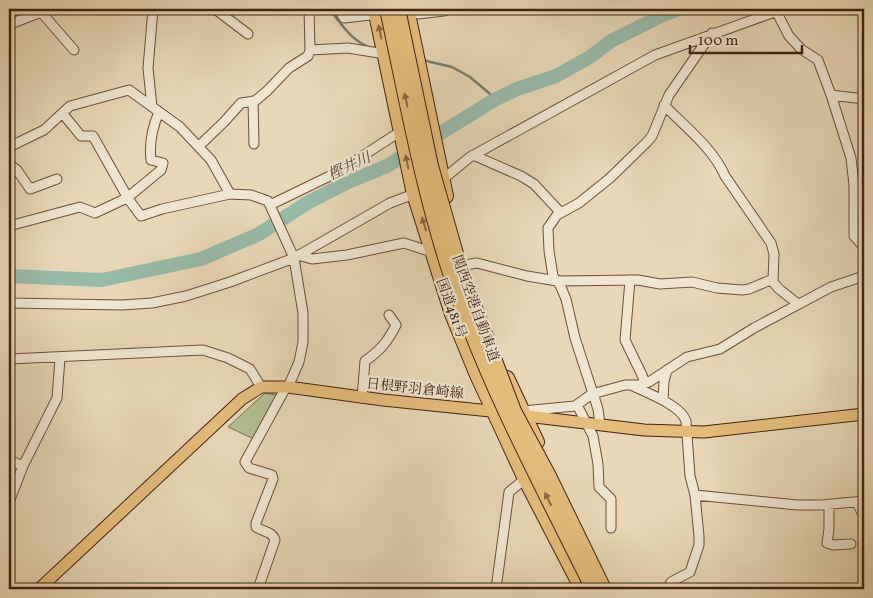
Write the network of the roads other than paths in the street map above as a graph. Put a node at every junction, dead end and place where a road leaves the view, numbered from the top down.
1 (153, 9) edge
2 (215, 9) edge
3 (309, 9) edge
4 (338, 9) edge
5 (387, 9) edge
6 (398, 9) edge
7 (449, 9) edge
8 (45, 10) edge
9 (778, 10) edge
10 (412, 11) edge
11 (373, 12) edge
12 (9, 28) edge
13 (712, 33) junction
14 (248, 34) dead end
15 (74, 50) dead end
16 (310, 50) junction
17 (384, 54) junction
18 (831, 95) junction
19 (864, 98) edge
20 (252, 101) junction
21 (664, 106) junction
22 (155, 109) junction
23 (63, 114) junction
24 (401, 131) junction
25 (254, 144) dead end
26 (199, 146) junction
27 (9, 148) edge
28 (473, 155) junction
29 (9, 164) edge
30 (56, 179) dead end
31 (442, 180) junction
32 (230, 194) junction
33 (414, 194) junction
34 (127, 198) junction
35 (270, 205) junction
36 (561, 213) junction
37 (9, 226) edge
38 (864, 247) edge
39 (432, 252) junction
40 (296, 256) junction
41 (466, 265) junction
42 (864, 276) edge
43 (773, 279) junction
44 (630, 280) junction
45 (557, 281) junction
46 (9, 303) edge
47 (798, 304) junction
48 (389, 315) dead end
49 (60, 358) junction
50 (9, 359) edge
51 (667, 370) junction
52 (645, 383) junction
53 (630, 385) junction
54 (287, 387) junction
55 (261, 388) junction
56 (592, 394) junction
57 (362, 398) junction
58 (663, 400) junction
59 (577, 405) junction
60 (494, 412) junction
61 (524, 414) junction
62 (864, 414) edge
63 (586, 423) junction
64 (600, 425) junction
65 (687, 433) junction
66 (9, 460) edge
67 (23, 466) junction
68 (525, 479) junction
69 (695, 495) junction
70 (9, 501) edge
71 (861, 502) edge
72 (829, 504) junction
73 (864, 517) edge
74 (610, 528) dead end
75 (851, 544) dead end
76 (39, 589) edge
77 (258, 589) edge
78 (496, 589) edge
79 (582, 589) edge
80 (593, 589) edge
81 (604, 589) edge
82 (610, 589) edge
83 (668, 589) edge

1 - 22 street
2 - 14 street
3 - 16 street
4 - 11 street
80 -> 5 highway, 関西空港自動車道, bridge
6 - 81 highway, 関西空港自動車道, bridge
7 - 10 street
8 - 12 street
8 - 15 street
9 - 13 street
9 - 18 street
10 - 31 highway, 国道481号
17 -> 11 highway, 国道481号
13 - 21 street
13 - 28 street
16 - 17 street
16 - 20 street
17 - 24 highway, 国道481号
18 - 19 street
18 - 38 street
20 - 25 street
20 - 26 street
21 - 36 street
21 - 43 street
22 - 23 street
22 - 26 street
22 - 34 street
23 - 27 street
23 - 34 street
33 -> 24 highway, 国道481号
24 - 35 street
26 - 32 street
28 - 31 street
28 - 36 street
29 - 30 street
31 - 41 highway, 国道481号
32 - 34 street
32 - 35 street
39 -> 33 highway, 国道481号
33 - 40 street
34 - 37 street
35 - 40 street
36 - 45 street
39 - 40 street
39 - 60 highway, 国道481号
40 - 46 street
40 - 54 street
41 - 45 street
41 - 61 highway, 国道481号
42 - 47 street
43 - 44 street
43 - 47 street
44 - 45 street
44 - 52 street
45 - 56 street
47 - 51 street
48 - 57 street
49 - 50 street
49 - 55 street
49 - 67 street
51 - 52 street
51 - 58 street
52 - 53 street
53 - 56 street
53 - 58 street
54 - 55 main road, 日根野羽倉崎線
54 - 57 main road, 日根野羽倉崎線
54 - 77 street
55 - 76 main road, 日根野羽倉崎線
56 - 59 street
56 - 64 street
57 - 60 main road, 日根野羽倉崎線
58 - 65 street
59 - 61 street
59 - 63 street
60 - 61 main road, 日根野羽倉崎線
60 - 68 highway, 国道481号
61 - 63 main road, 日根野羽倉崎線
61 - 82 highway, 国道481号
62 - 65 main road, 日根野羽倉崎線
63 - 64 main road, 日根野羽倉崎線
63 - 74 street
64 - 65 main road, 日根野羽倉崎線
65 - 69 street
66 - 67 street
67 - 70 street
68 - 78 street
68 - 79 highway, 国道481号
69 - 72 street
69 - 83 street
71 - 72 street
71 - 73 street
72 - 75 street

